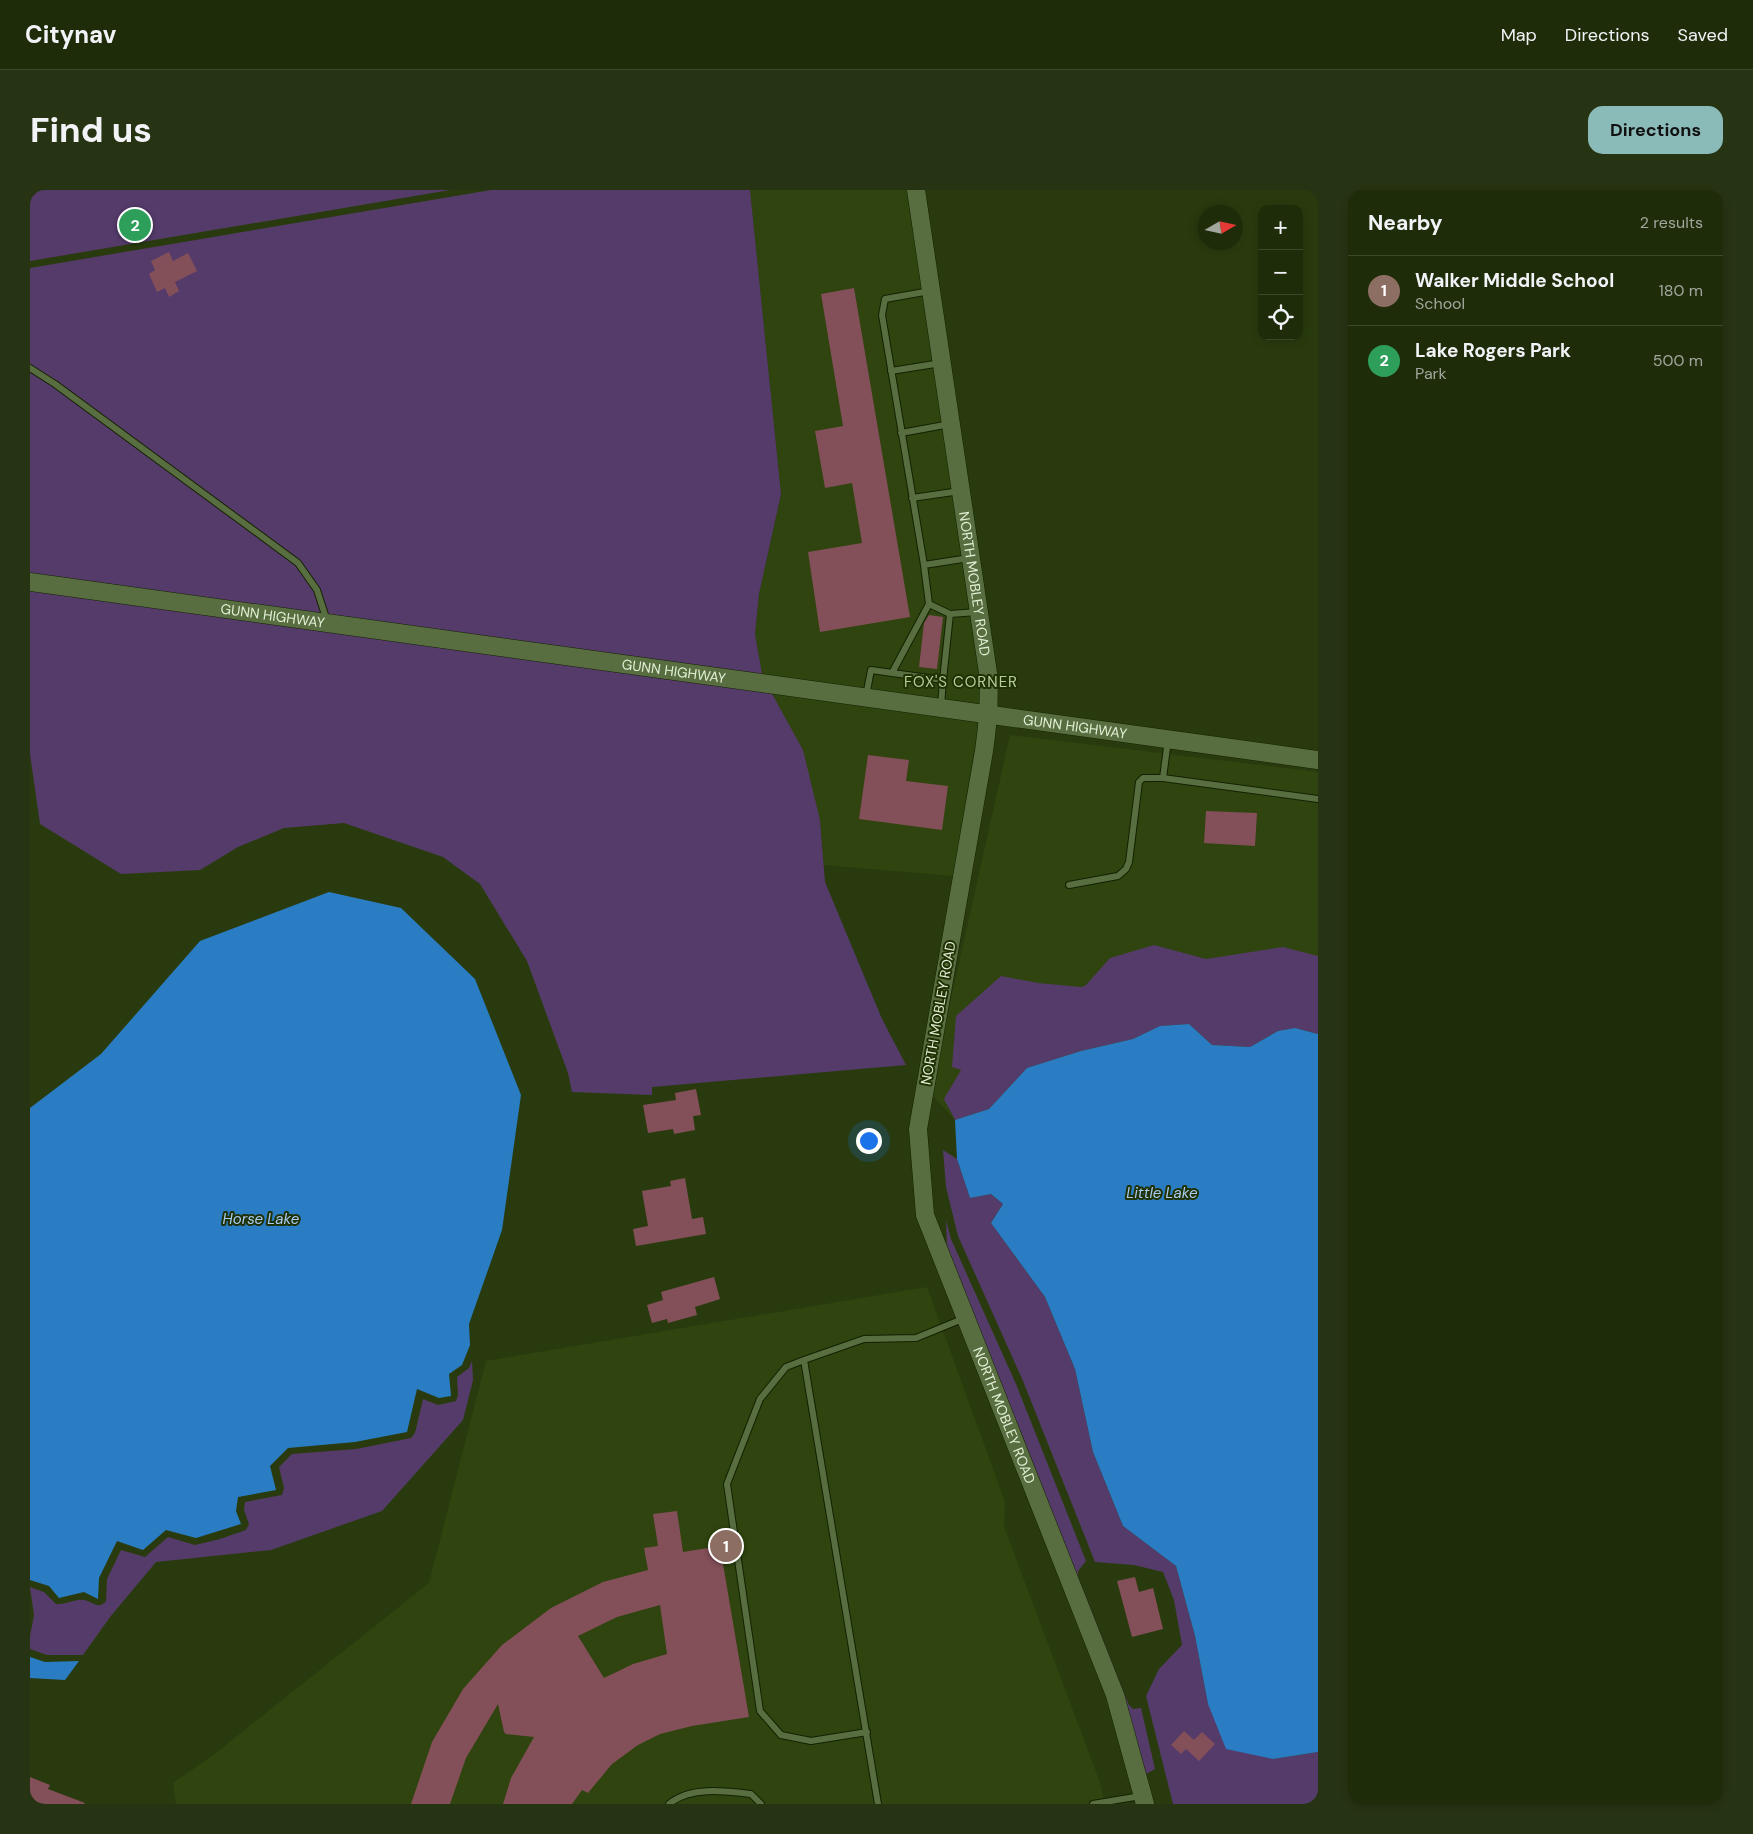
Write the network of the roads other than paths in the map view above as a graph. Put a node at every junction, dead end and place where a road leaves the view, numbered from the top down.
1 (916, 190) edge
2 (931, 291) junction
3 (942, 363) junction
4 (30, 368) edge
5 (891, 371) junction
6 (951, 424) junction
7 (901, 433) junction
8 (961, 490) junction
9 (912, 498) junction
10 (971, 558) junction
11 (924, 565) junction
12 (30, 582) edge
13 (929, 604) junction
14 (979, 612) junction
15 (950, 614) junction
16 (327, 622) junction
17 (892, 673) junction
18 (943, 680) junction
19 (866, 697) junction
20 (941, 708) junction
21 (989, 714) junction
22 (1168, 739) junction
23 (1318, 760) edge
24 (1163, 778) junction
25 (1318, 800) edge
26 (1069, 885) dead end
27 (966, 1317) junction
28 (804, 1360) junction
29 (867, 1732) junction
30 (1144, 1800) edge
31 (669, 1804) edge
32 (761, 1804) edge
33 (878, 1804) edge
34 (1093, 1804) edge

1 - 2 street, NORTH MOBLEY ROAD
2 - 3 street, NORTH MOBLEY ROAD
2 - 5 lane
3 - 5 lane
3 - 6 street, NORTH MOBLEY ROAD
4 - 16 lane
5 - 7 lane
6 - 7 lane
6 - 8 street, NORTH MOBLEY ROAD
7 - 9 lane
8 - 9 lane
8 - 10 street, NORTH MOBLEY ROAD
9 - 11 lane
10 - 11 lane
10 - 14 street, NORTH MOBLEY ROAD
11 - 13 lane
12 - 16 street, GUNN HIGHWAY
13 - 15 lane
13 - 17 lane
14 - 15 lane
14 - 21 street, NORTH MOBLEY ROAD
15 - 18 lane
16 - 19 street, GUNN HIGHWAY
17 - 18 lane
17 - 19 lane
18 - 20 lane
19 - 20 street, GUNN HIGHWAY
20 - 21 street, GUNN HIGHWAY
21 - 22 street, GUNN HIGHWAY
21 - 27 street, NORTH MOBLEY ROAD
22 - 23 street, GUNN HIGHWAY
22 - 24 lane
24 - 25 lane
24 - 26 lane
27 - 28 lane
27 - 30 street, NORTH MOBLEY ROAD
28 - 29 lane
28 - 29 lane
29 - 33 lane
30 - 34 lane
31 - 32 lane

